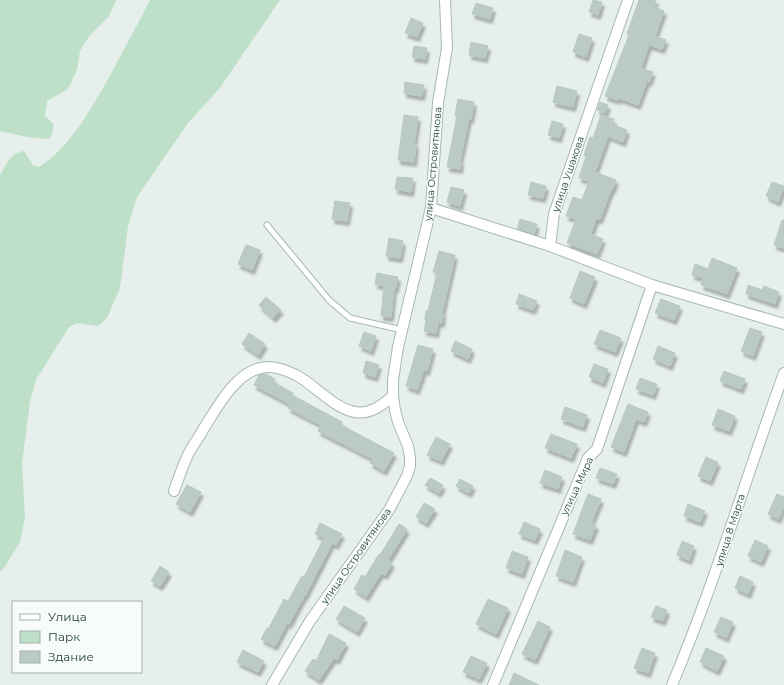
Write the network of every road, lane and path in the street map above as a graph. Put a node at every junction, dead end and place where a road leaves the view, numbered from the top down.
1 (445, 0) edge
2 (628, 0) edge
3 (431, 208) junction
4 (267, 225) dead end
5 (550, 246) junction
6 (652, 285) junction
7 (784, 324) edge
8 (402, 330) junction
9 (784, 373) edge
10 (393, 396) junction
11 (174, 491) dead end
12 (272, 685) edge
13 (493, 685) edge
14 (672, 685) edge

1 - 3 street, улица Островитянова
2 - 5 street, улица Ушакова
3 - 5 street
3 - 8 street, улица Островитянова
4 - 8 lane
5 - 6 street
6 - 7 street
6 - 13 street, улица Мира
8 - 10 street, улица Островитянова
9 - 14 street, улица 8 Марта
10 - 11 street
10 - 12 street, улица Островитянова

